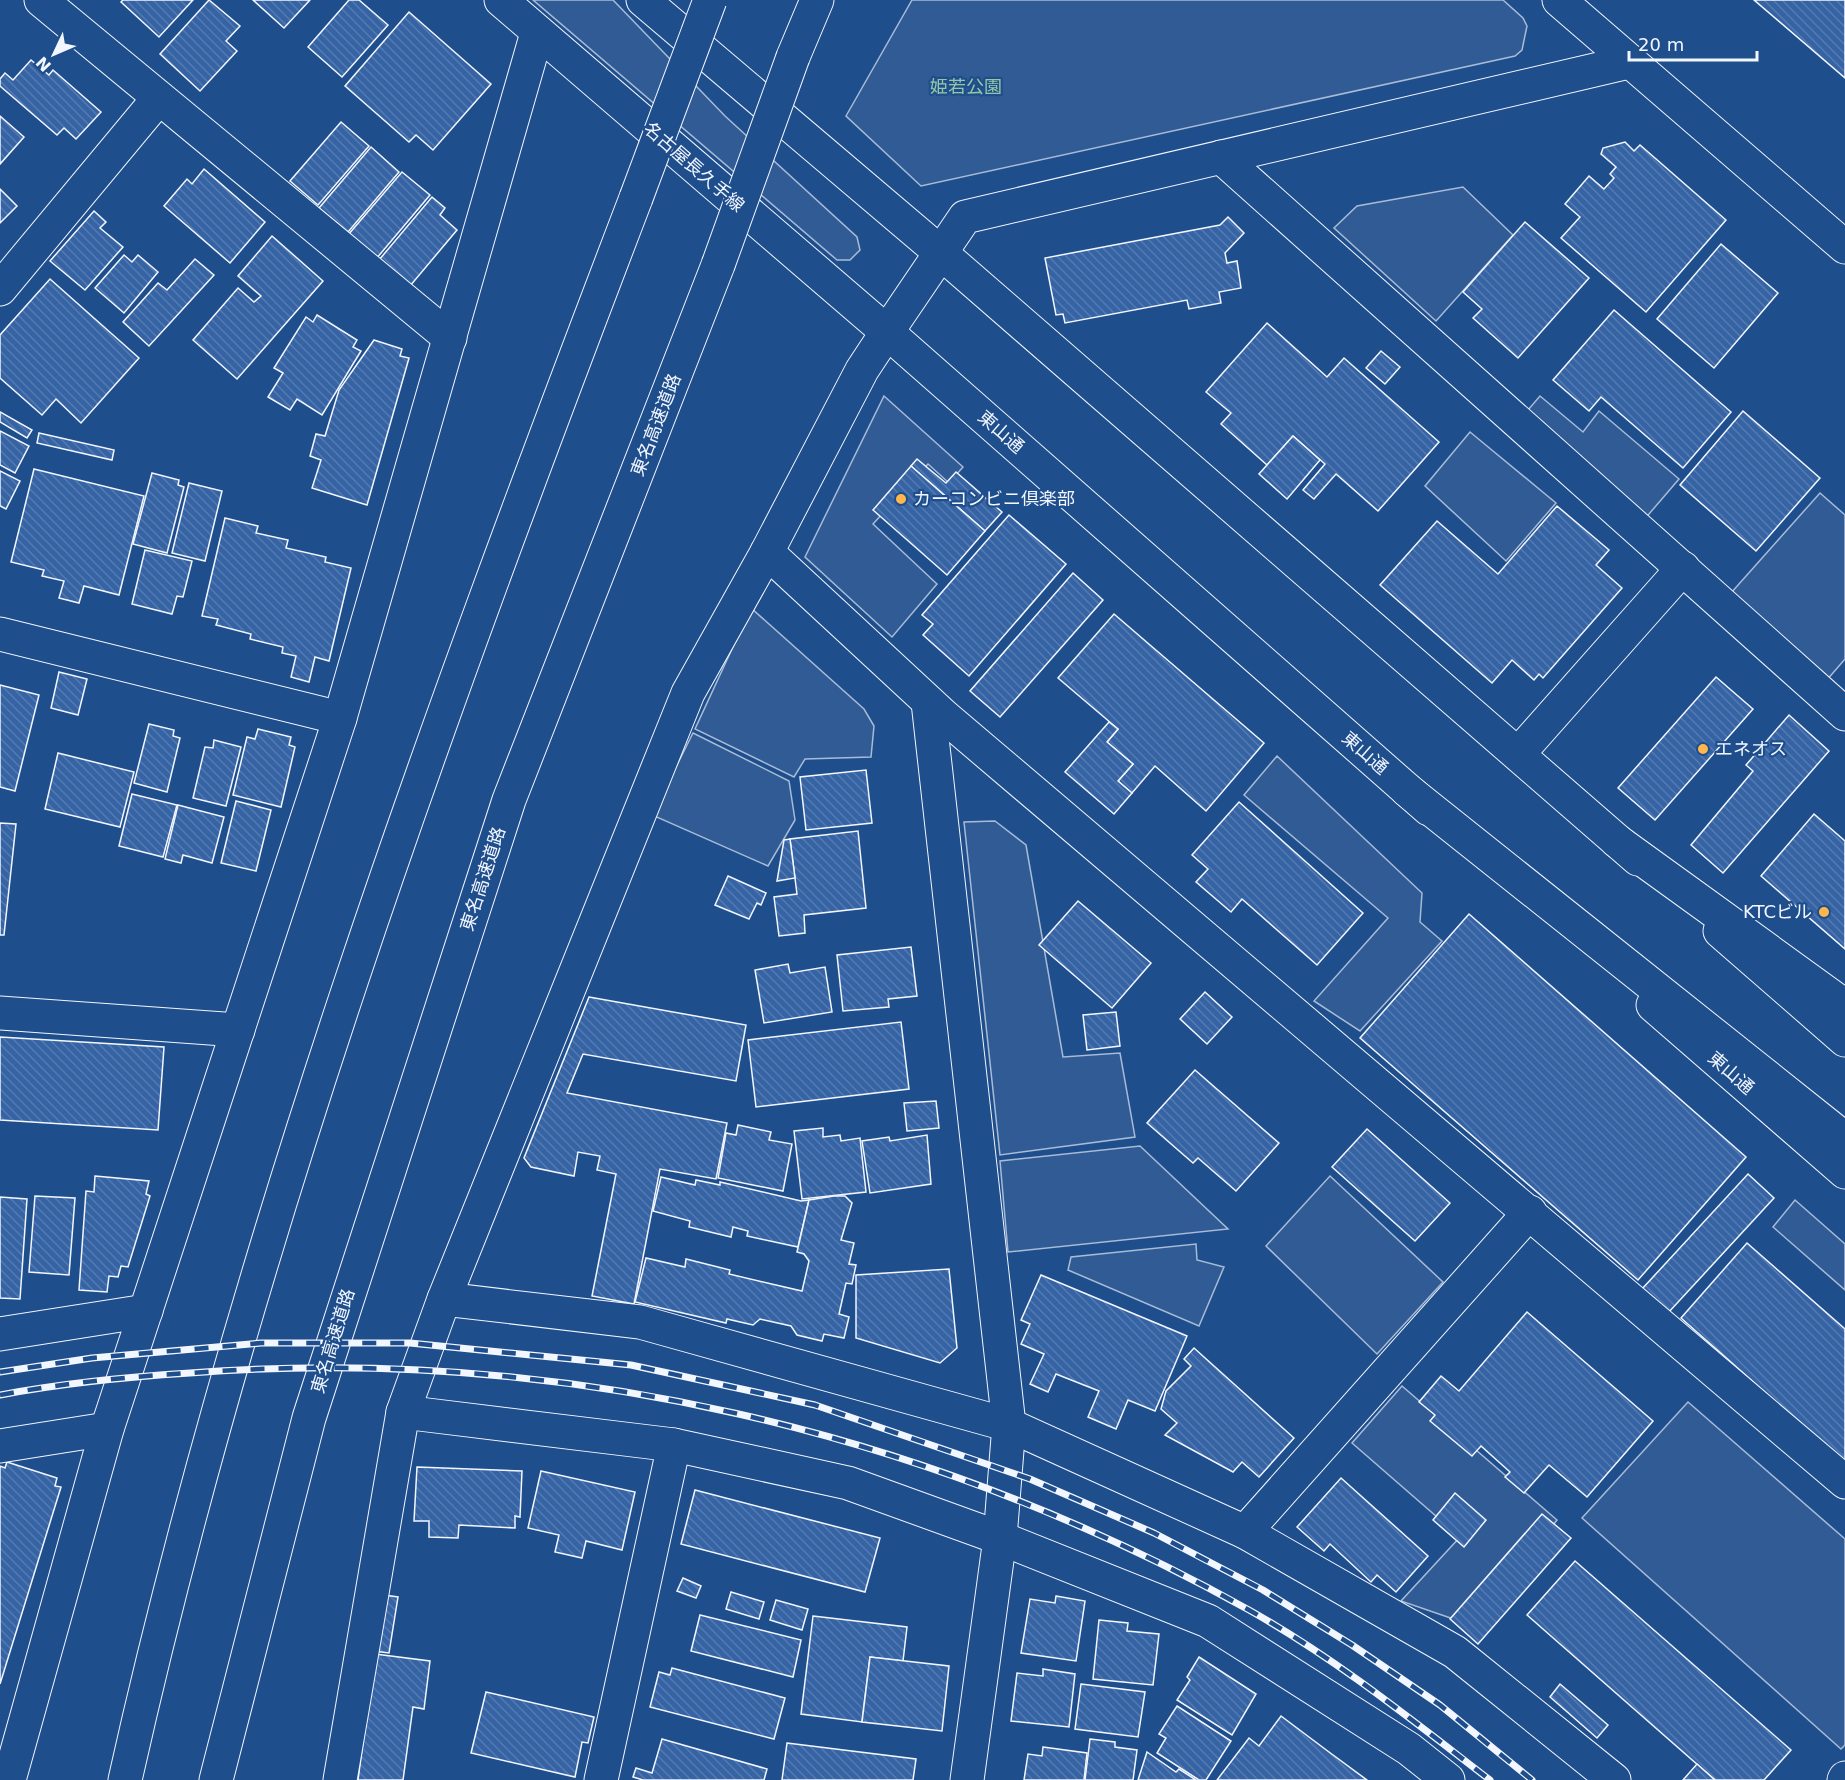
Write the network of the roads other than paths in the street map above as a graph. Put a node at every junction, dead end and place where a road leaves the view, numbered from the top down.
1 (41, 0) edge
2 (501, 0) edge
3 (643, 0) edge
4 (710, 0) edge
5 (817, 0) edge
6 (1559, 0) edge
7 (537, 33) junction
8 (1629, 62) junction
9 (158, 99) junction
10 (1221, 157) junction
11 (1845, 246) edge
12 (941, 253) junction
13 (0, 290) edge
14 (887, 332) junction
15 (450, 338) junction
16 (767, 552) junction
17 (1683, 568) junction
18 (0, 634) edge
19 (928, 702) junction
20 (1845, 714) edge
21 (340, 717) junction
22 (1519, 753) junction
23 (1407, 790) junction
24 (1617, 841) junction
25 (1845, 1006) edge
26 (0, 1013) edge
27 (238, 1030) junction
28 (1845, 1040) edge
29 (1845, 1139) edge
30 (1845, 1172) edge
31 (1530, 1212) junction
32 (444, 1299) junction
33 (146, 1311) junction
34 (0, 1334) edge
35 (403, 1412) junction
36 (1010, 1425) junction
37 (107, 1429) junction
38 (674, 1445) junction
39 (0, 1446) edge
40 (1845, 1482) edge
41 (1245, 1532) junction
42 (1000, 1538) junction
43 (9, 1780) edge
44 (125, 1780) edge
45 (216, 1780) edge
46 (340, 1780) edge
47 (601, 1780) edge
48 (967, 1780) edge
49 (1448, 1780) edge
50 (1614, 1780) edge

1 - 9 main road
2 - 7 main road, 名古屋長久手線
3 - 12 main road
4 - 44 main road, bridge
5 - 45 main road, 東名高速道路, bridge
6 - 8 main road
7 - 14 main road, 名古屋長久手線
7 - 15 main road
8 - 10 main road
8 - 11 main road
9 - 13 main road
9 - 15 main road
10 - 12 main road
10 - 17 main road
12 - 14 main road
12 - 22 main road
14 - 16 main road
14 - 23 main road, 東山通
15 - 21 main road
16 - 19 main road
16 - 32 main road
17 - 20 main road
17 - 22 main road
18 - 21 main road
19 - 31 main road
19 - 36 main road
21 - 27 main road
22 - 24 main road
23 - 29 main road
23 - 30 main road, 東山通
24 - 25 main road
24 - 28 main road
26 - 27 main road
27 - 33 main road
31 - 40 main road
31 - 41 main road
32 - 35 main road
32 - 36 main road
33 - 34 main road
33 - 37 main road
35 - 38 main road
35 - 46 main road
36 - 41 main road
36 - 42 main road
37 - 39 main road
37 - 43 main road
38 - 42 main road
38 - 47 main road
41 - 50 main road
42 - 48 main road
42 - 49 main road

